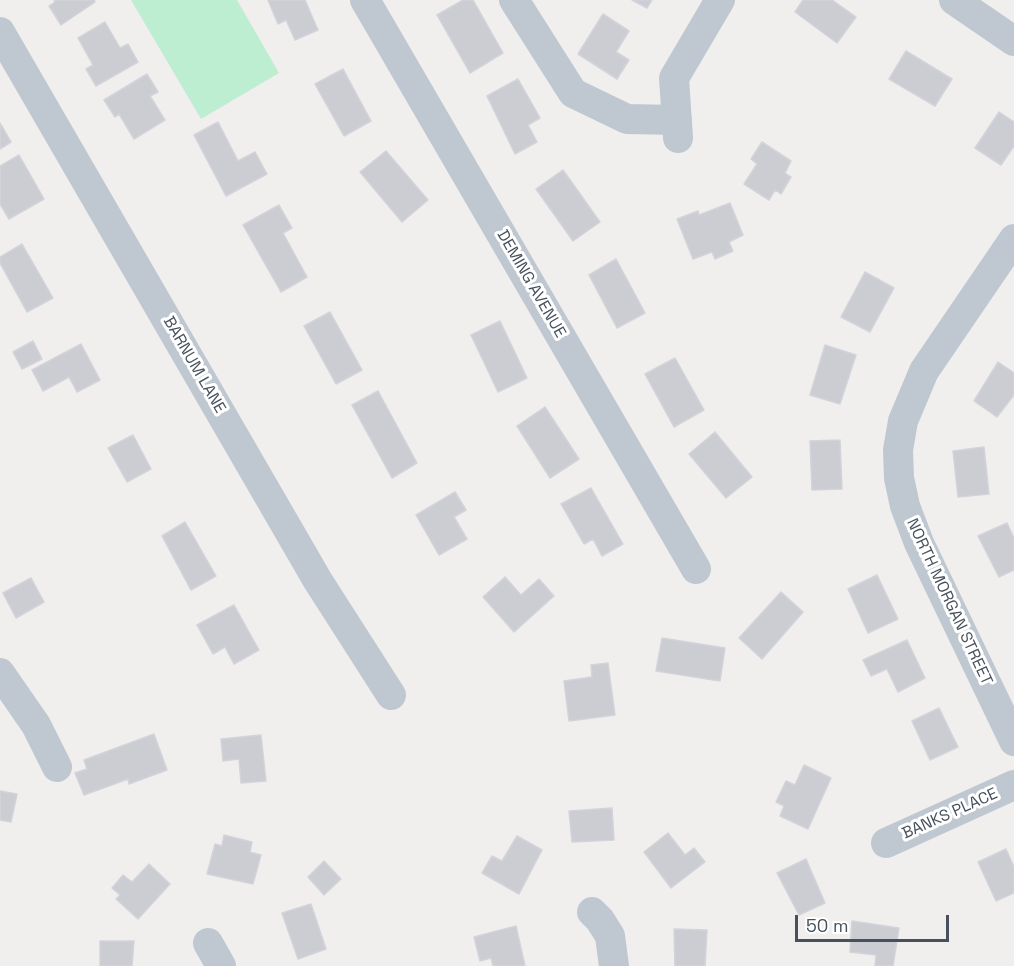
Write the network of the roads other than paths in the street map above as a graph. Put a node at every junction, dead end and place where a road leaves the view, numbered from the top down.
1 (365, 0) edge
2 (514, 0) edge
3 (720, 0) edge
4 (954, 0) edge
5 (0, 32) edge
6 (1014, 41) edge
7 (1014, 239) edge
8 (696, 569) dead end
9 (0, 673) edge
10 (391, 695) dead end
11 (1014, 741) edge
12 (57, 767) dead end
13 (1014, 785) edge
14 (885, 843) dead end
15 (592, 912) dead end
16 (614, 966) edge

1 - 8 street, DEMING AVENUE
2 - 3 street
4 - 6 street
5 - 10 street, BARNUM LANE
7 - 11 street, NORTH MORGAN STREET
9 - 12 street
13 - 14 street, BANKS PLACE
15 - 16 street

